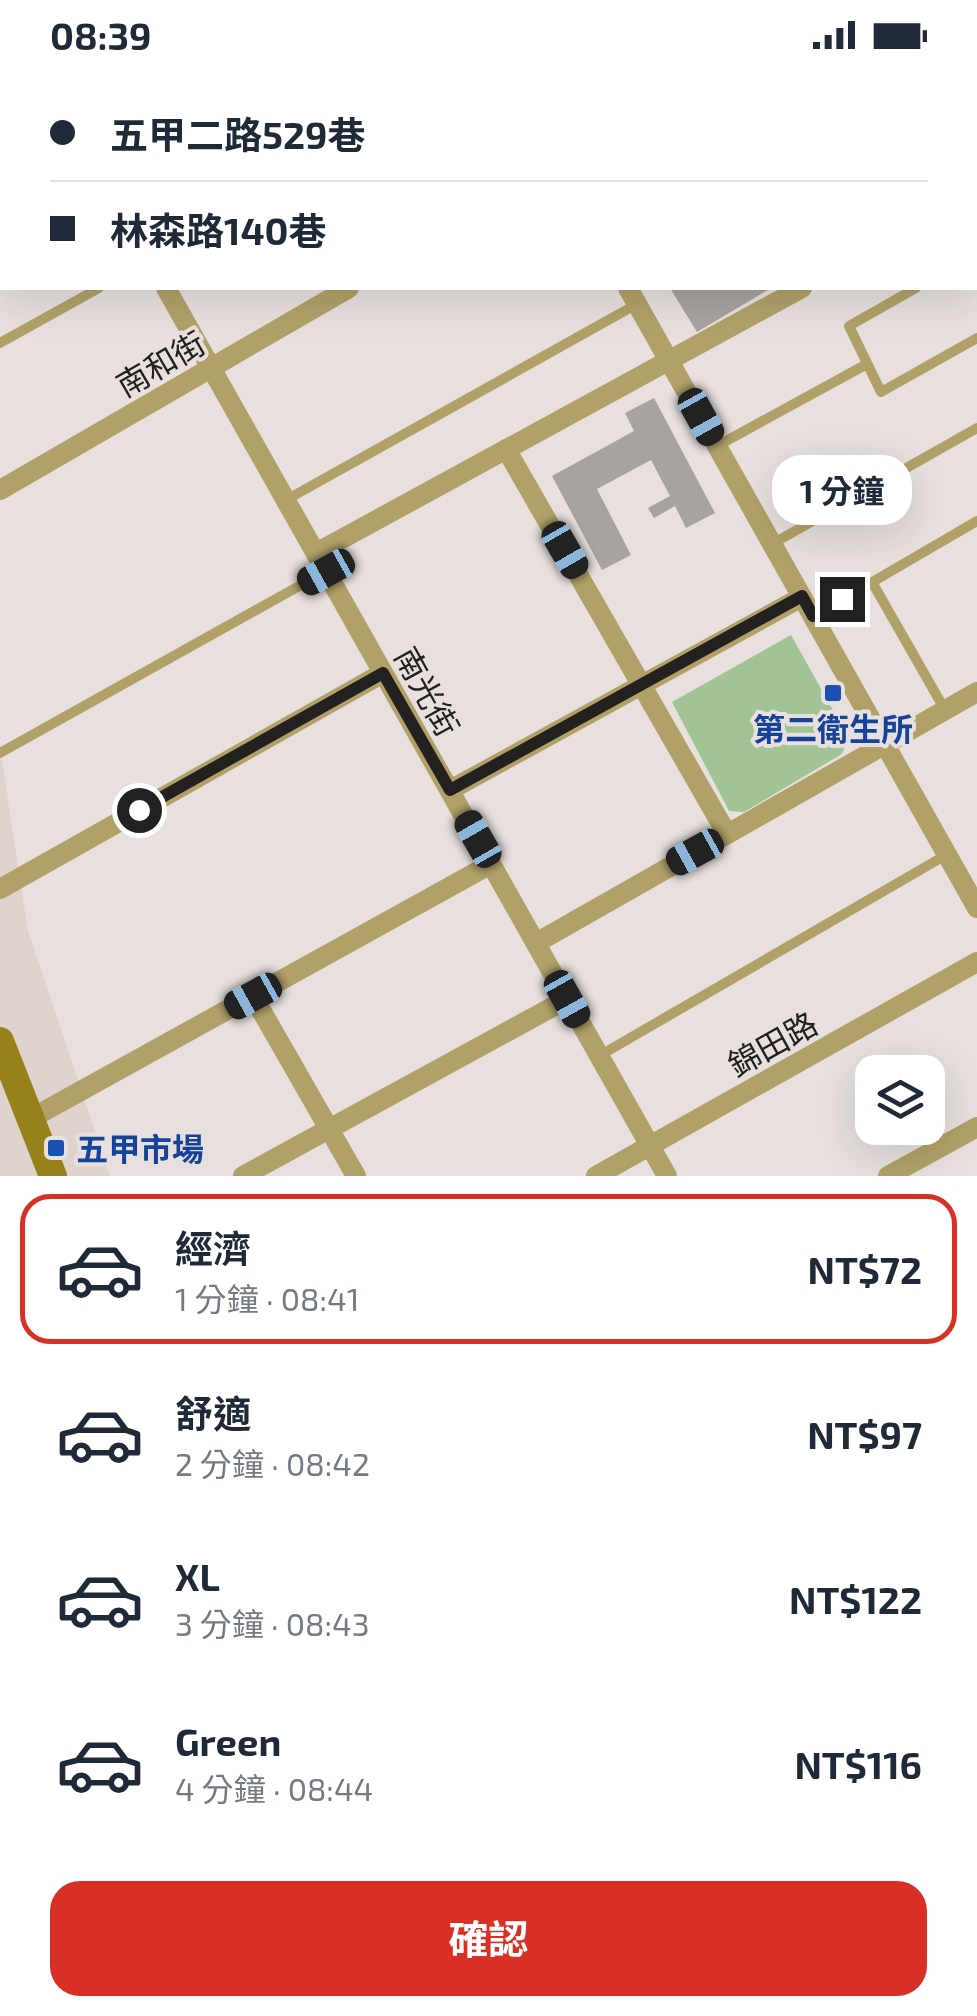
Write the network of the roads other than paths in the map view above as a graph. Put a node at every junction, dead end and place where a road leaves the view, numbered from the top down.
1 (96, 290) edge
2 (167, 290) edge
3 (342, 290) edge
4 (798, 290) edge
5 (912, 290) edge
6 (632, 296) edge
7 (977, 338) edge
8 (0, 344) edge
9 (669, 360) junction
10 (867, 364) junction
11 (211, 368) junction
12 (977, 428) edge
13 (717, 446) junction
14 (506, 449) junction
15 (0, 490) edge
16 (286, 500) junction
17 (977, 521) edge
18 (772, 544) junction
19 (321, 562) junction
20 (872, 582) junction
21 (802, 596) junction
22 (813, 616) junction
23 (383, 673) junction
24 (642, 684) junction
25 (977, 692) edge
26 (945, 710) junction
27 (885, 744) junction
28 (0, 753) edge
29 (450, 790) junction
30 (727, 834) junction
31 (947, 854) junction
32 (491, 864) junction
33 (0, 888) edge
34 (977, 908) edge
35 (536, 943) junction
36 (977, 962) edge
37 (253, 996) junction
38 (567, 999) junction
39 (0, 1041) edge
40 (599, 1056) junction
41 (8, 1087) edge
42 (30, 1120) junction
43 (977, 1127) edge
44 (329, 1129) junction
45 (650, 1146) junction
46 (53, 1176) edge
47 (243, 1176) edge
48 (356, 1176) edge
49 (596, 1176) edge
50 (667, 1176) edge
51 (888, 1176) edge

1 - 8 lane
2 - 11 street, 南光街
3 - 11 street, 南和街
4 - 9 street
5 - 10 lane
6 - 9 street
6 - 16 lane
7 - 10 lane
9 - 13 street
9 - 14 street
10 - 13 lane
11 - 15 street, 南和街
11 - 16 street, 南光街
12 - 18 lane
13 - 18 street
14 - 19 street
14 - 24 street
16 - 19 street, 南光街
17 - 20 lane
18 - 21 street
19 - 23 street, 南光街
19 - 28 lane
20 - 22 lane
20 - 26 lane
21 - 22 street
21 - 24 street
22 - 27 street
23 - 29 street, 南光街
23 - 33 street
24 - 29 street
24 - 30 street
25 - 26 street
26 - 27 street
27 - 30 street
27 - 31 street
29 - 32 street, 南光街
30 - 35 street
31 - 34 street
31 - 40 lane
32 - 35 street, 南光街
32 - 37 street
35 - 38 street, 南光街
36 - 45 street, 錦田路
37 - 42 street
37 - 44 street
38 - 40 street, 南光街
38 - 44 street
39 - 41 main road
40 - 45 street, 南光街
41 - 42 main road
42 - 46 main road
43 - 51 street
44 - 47 street
44 - 48 street
45 - 49 street, 錦田路
45 - 50 street, 南光街

